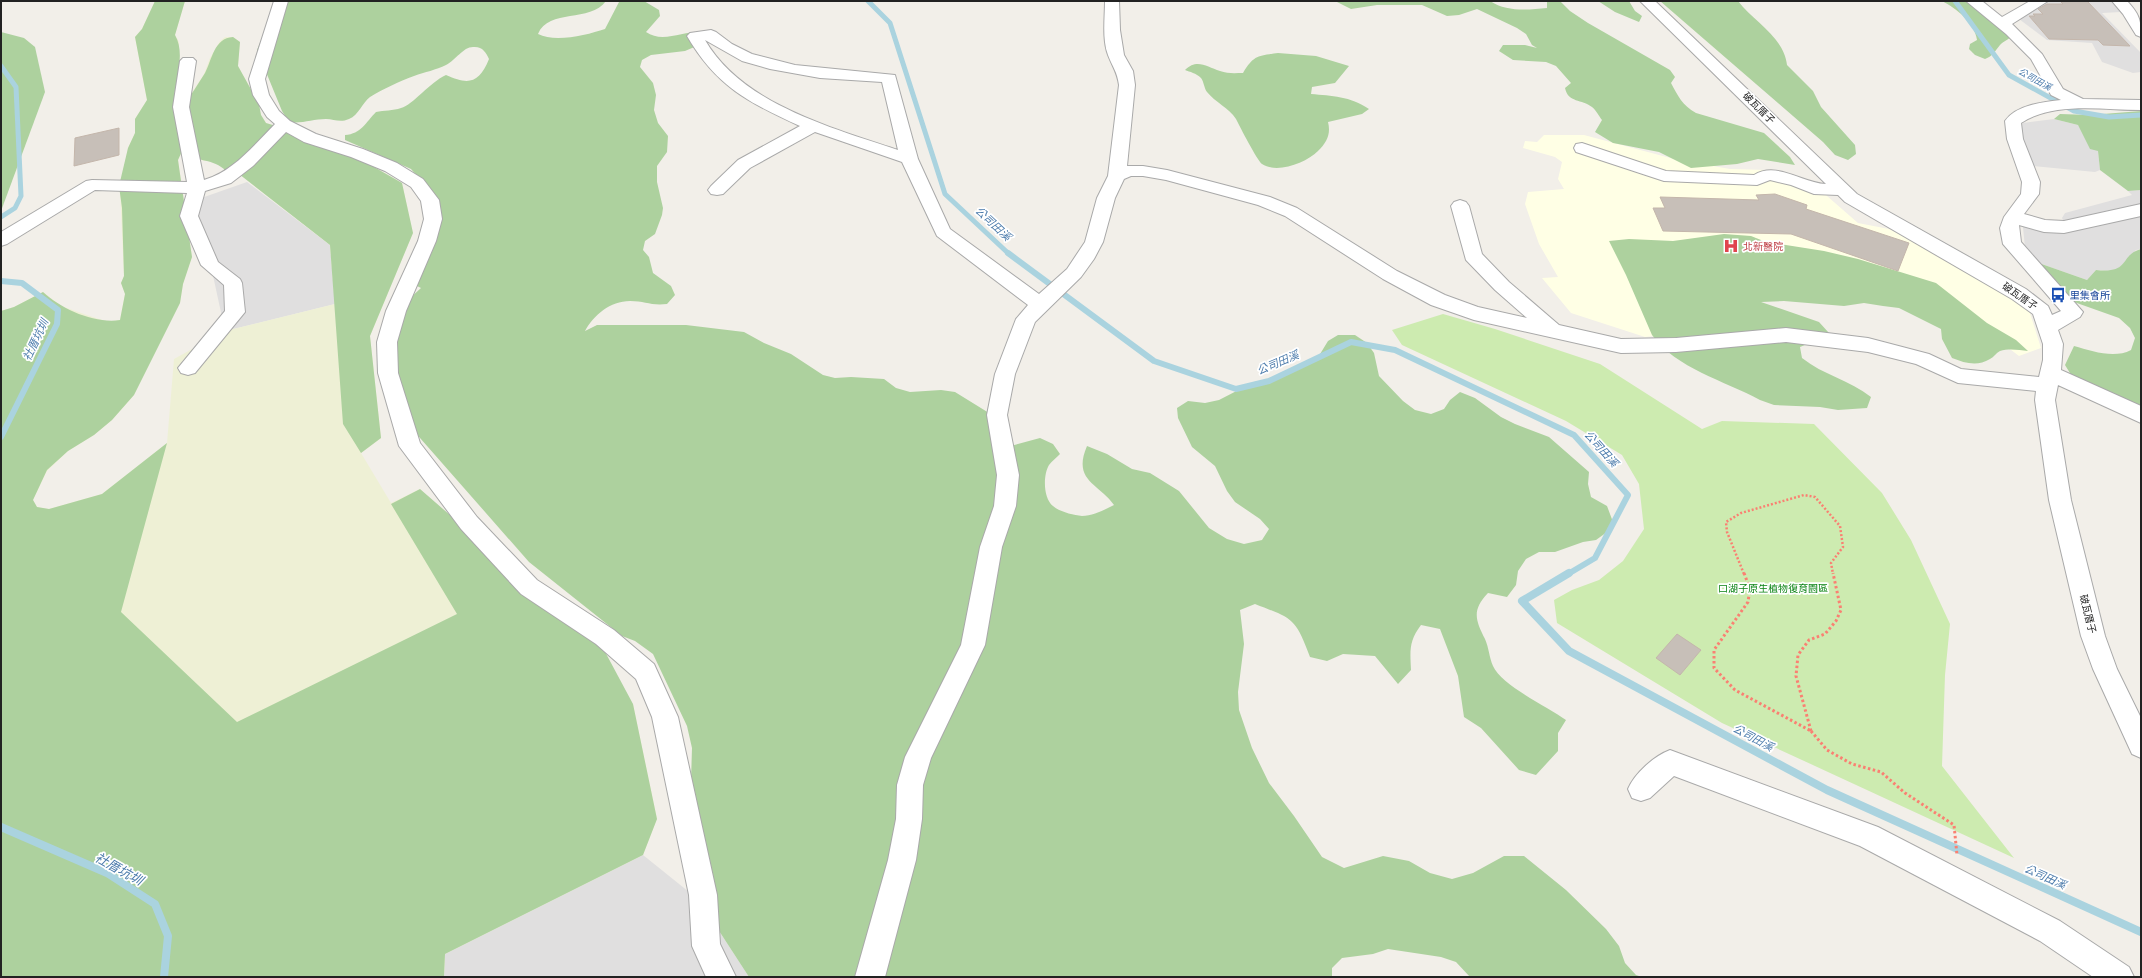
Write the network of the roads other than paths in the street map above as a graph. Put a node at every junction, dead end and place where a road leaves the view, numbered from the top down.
1 (281, 1) edge
2 (1112, 1) edge
3 (1647, 1) edge
4 (1973, 1) edge
5 (2041, 1) edge
6 (2118, 1) edge
7 (2001, 24) junction
8 (2141, 32) edge
9 (188, 61) dead end
10 (2078, 105) junction
11 (2141, 105) edge
12 (284, 124) junction
13 (813, 126) junction
14 (1582, 148) dead end
15 (909, 159) junction
16 (1117, 176) junction
17 (197, 188) junction
18 (717, 190) dead end
19 (1843, 190) junction
20 (1460, 206) dead end
21 (2141, 210) edge
22 (2013, 216) junction
23 (1, 240) edge
24 (1046, 299) junction
25 (2046, 328) junction
26 (1553, 331) junction
27 (188, 368) dead end
28 (2049, 379) junction
29 (2141, 415) edge
30 (2141, 746) edge
31 (1641, 789) dead end
32 (721, 977) edge
33 (870, 977) edge
34 (2119, 977) edge

1 - 12 street
2 - 16 street
3 - 19 street, 破瓦厝子
4 - 7 street
5 - 7 street
6 - 8 street
7 - 10 street
9 - 17 street
10 - 11 street
10 - 22 street
12 - 17 street
12 - 32 street
13 - 15 street
13 - 15 street
13 - 18 street
14 - 19 street
15 - 24 street
16 - 24 street
16 - 26 street
17 - 23 street
17 - 27 street
19 - 25 street, 破瓦厝子
20 - 26 street
21 - 22 street
22 - 25 street
24 - 33 street
25 - 28 street, 破瓦厝子
26 - 28 street
28 - 29 street
28 - 30 street, 破瓦厝子
31 - 34 street

